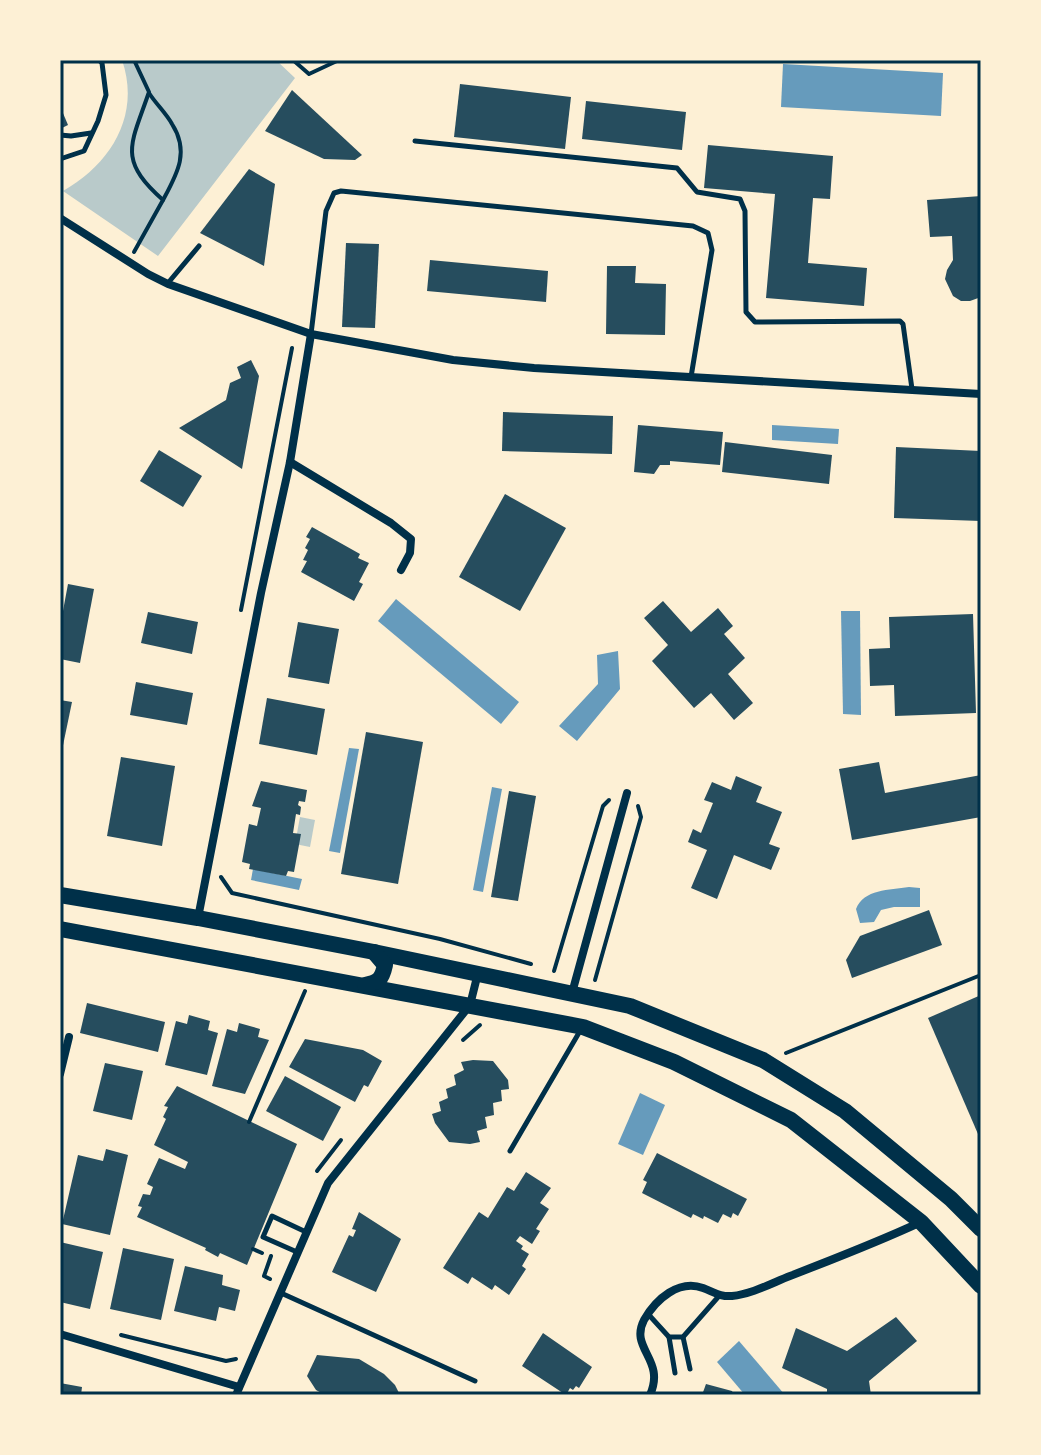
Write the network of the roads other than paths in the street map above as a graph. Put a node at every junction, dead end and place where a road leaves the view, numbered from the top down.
1 (99, 60) edge
2 (92, 132) junction
3 (60, 135) edge
4 (415, 141) dead end
5 (60, 159) edge
6 (60, 218) edge
7 (199, 246) dead end
8 (168, 284) junction
9 (311, 334) junction
10 (691, 377) junction
11 (912, 389) junction
12 (981, 394) edge
13 (290, 462) junction
14 (401, 570) dead end
15 (627, 793) road end
16 (60, 895) edge
17 (198, 918) junction
18 (60, 929) edge
19 (374, 952) junction
20 (478, 973) junction
21 (365, 985) junction
22 (572, 993) junction
23 (470, 1005) junction
24 (583, 1027) junction
25 (69, 1037) dead end
26 (60, 1074) edge
27 (510, 1151) dead end
28 (921, 1222) junction
29 (981, 1229) edge
30 (307, 1233) junction
31 (298, 1253) junction
32 (981, 1286) edge
33 (281, 1293) junction
34 (719, 1296) junction
35 (649, 1315) junction
36 (60, 1334) edge
37 (669, 1337) junction
38 (683, 1337) junction
39 (690, 1369) dead end
40 (675, 1373) dead end
41 (475, 1381) dead end
42 (238, 1391) edge
43 (650, 1395) edge

1 - 2 lane
2 - 3 lane
2 - 5 lane
4 - 11 lane
6 - 8 street
7 - 8 lane
8 - 9 street
9 - 10 street
9 - 10 lane
9 - 13 street
10 - 11 street
11 - 12 street
13 - 14 street
13 - 17 street
15 - 22 street
16 - 17 main road
17 - 19 main road
18 - 21 main road
19 - 20 main road
19 - 21 main road
20 - 22 main road
20 - 23 street
21 - 23 main road
22 - 29 main road
23 - 24 main road
23 - 30 street
24 - 27 lane
24 - 28 main road
25 - 26 street
28 - 32 main road
28 - 34 street
30 - 31 street
30 - 31 lane
31 - 33 street
33 - 41 lane
33 - 42 street
34 - 35 street
34 - 38 lane
35 - 37 lane
35 - 43 street
36 - 42 street
37 - 38 lane
37 - 40 lane
38 - 39 lane

